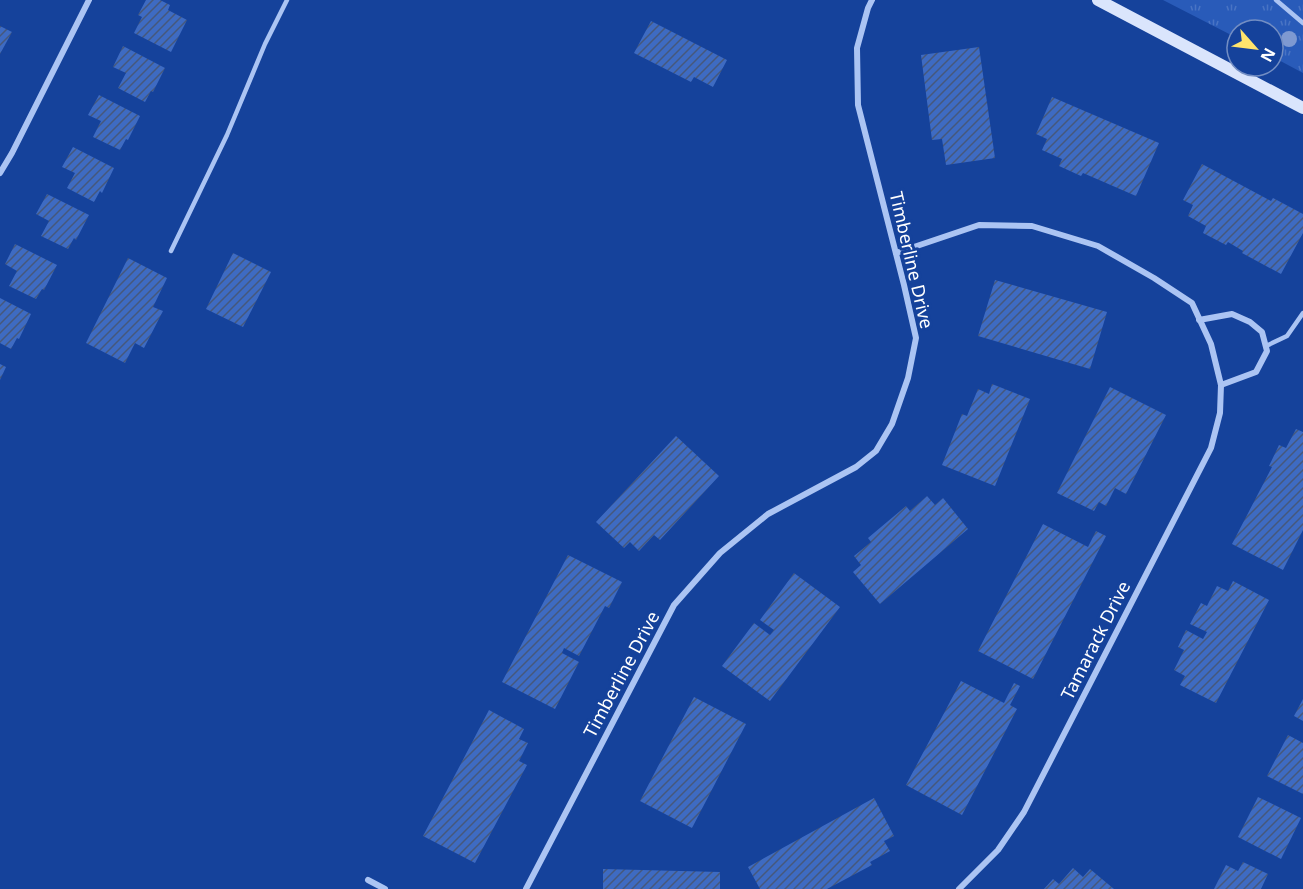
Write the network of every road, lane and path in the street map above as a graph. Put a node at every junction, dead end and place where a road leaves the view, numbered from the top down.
1 (89, 0) edge
2 (287, 0) edge
3 (872, 0) edge
4 (1098, 0) edge
5 (1276, 0) edge
6 (1303, 23) edge
7 (1303, 108) edge
8 (0, 173) edge
9 (171, 251) dead end
10 (896, 253) junction
11 (1303, 313) edge
12 (1199, 320) junction
13 (1266, 346) junction
14 (1221, 385) junction
15 (368, 880) dead end
16 (386, 889) edge
17 (526, 889) edge
18 (958, 889) edge

1 - 8 street
2 - 9 lane
3 - 10 street, Timberline Drive
4 - 7 street
5 - 6 lane
10 - 12 street, Tamarack Drive
10 - 17 street, Timberline Drive
11 - 13 lane
12 - 13 street
12 - 14 street, Tamarack Drive
13 - 14 street
14 - 18 street, Tamarack Drive
15 - 16 street

